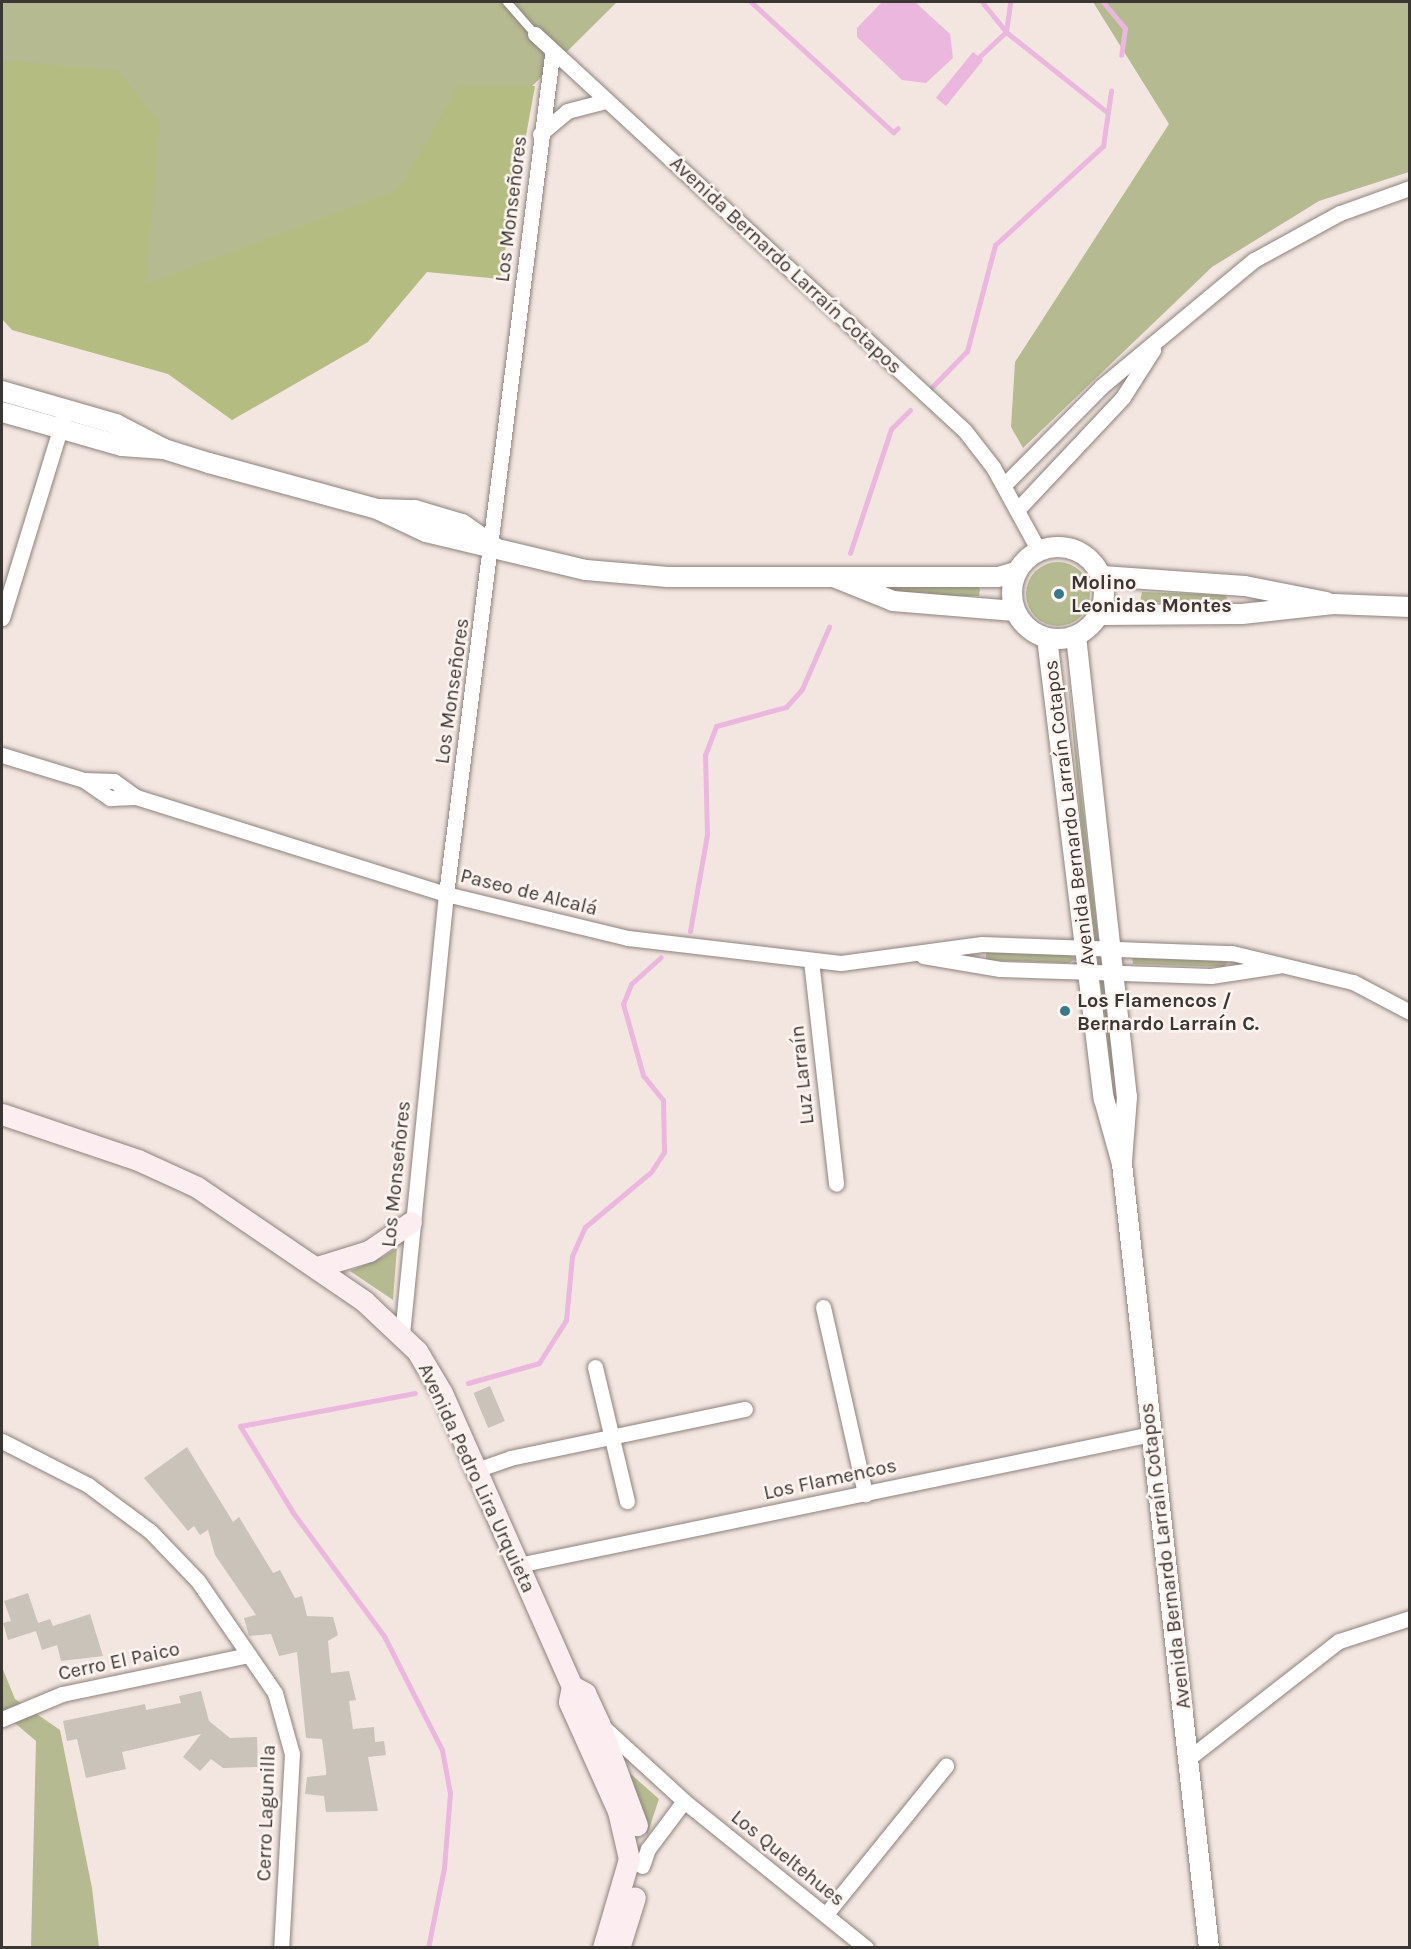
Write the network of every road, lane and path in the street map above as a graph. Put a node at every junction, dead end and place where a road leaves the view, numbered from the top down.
1 (507, 2) edge
2 (534, 34) joint
3 (552, 55) junction
4 (606, 101) junction
5 (540, 134) junction
6 (1410, 188) edge
7 (1155, 347) junction
8 (2, 391) edge
9 (67, 408) junction
10 (2, 412) edge
11 (60, 429) junction
12 (164, 449) junction
13 (1004, 485) junction
14 (1017, 510) junction
15 (492, 545) junction
16 (1039, 551) junction
17 (1016, 572) junction
18 (1101, 576) junction
19 (836, 578) junction
20 (1334, 604) junction
21 (1410, 607) edge
22 (1015, 611) junction
23 (1100, 615) junction
24 (2, 618) edge
25 (1076, 636) junction
26 (1047, 638) junction
27 (2, 755) edge
28 (1095, 810) junction
29 (1070, 812) junction
30 (446, 894) junction
31 (1085, 947) junction
32 (1111, 948) junction
33 (923, 956) junction
34 (810, 960) junction
35 (1278, 966) junction
36 (1088, 972) junction
37 (1114, 973) junction
38 (1410, 1012) edge
39 (2, 1114) edge
40 (1122, 1164) junction
41 (836, 1184) dead end
42 (411, 1222) junction
43 (317, 1267) junction
44 (823, 1307) dead end
45 (402, 1334) junction
46 (595, 1367) dead end
47 (745, 1409) dead end
48 (1151, 1434) junction
49 (612, 1437) junction
50 (2, 1441) edge
51 (476, 1470) junction
52 (865, 1494) junction
53 (627, 1501) dead end
54 (518, 1565) junction
55 (1410, 1618) edge
56 (249, 1655) junction
57 (572, 1686) junction
58 (2, 1719) edge
59 (599, 1723) junction
60 (1189, 1758) junction
61 (945, 1766) dead end
62 (684, 1801) junction
63 (642, 1866) junction
64 (825, 1914) junction
65 (281, 1947) edge
66 (603, 1947) edge
67 (619, 1947) edge
68 (866, 1947) edge
69 (1209, 1947) edge

1 - 2 lane, Avenida Bernardo Larraín Cotapos
2 - 3 street, Avenida Bernardo Larraín Cotapos
3 - 4 street, Avenida Bernardo Larraín Cotapos
3 - 5 street, Los Monseñores
4 - 5 street
4 - 13 street, Avenida Bernardo Larraín Cotapos
5 - 15 street, Los Monseñores
6 - 7 street
7 - 13 street
7 - 14 street
8 - 9 street
9 - 11 street
9 - 12 street
10 - 11 street
11 - 12 street
11 - 24 street
12 - 15 street
13 - 14 street, Avenida Bernardo Larraín Cotapos
14 - 16 street, Avenida Bernardo Larraín Cotapos
15 - 19 street
15 - 30 street, Los Monseñores
16 - 17 street
16 - 18 street
17 - 19 street
17 - 22 street
18 - 20 street
18 - 23 street
19 - 22 street
20 - 21 street
20 - 23 street
22 - 26 street
23 - 25 street
25 - 26 street
25 - 28 street, Avenida Bernardo Larraín Cotapos
26 - 29 street, Avenida Bernardo Larraín Cotapos
27 - 30 street, Paseo de Alcalá
28 - 29 street
28 - 32 street, Avenida Bernardo Larraín Cotapos
29 - 31 street, Avenida Bernardo Larraín Cotapos
30 - 34 street, Paseo de Alcalá
30 - 42 street, Los Monseñores
31 - 32 street, Paseo de Alcalá
31 - 33 street, Paseo de Alcalá
31 - 36 street, Avenida Bernardo Larraín Cotapos
32 - 35 street, Paseo de Alcalá
32 - 37 street, Avenida Bernardo Larraín Cotapos
33 - 34 street, Paseo de Alcalá
33 - 36 street, Paseo de Alcalá
34 - 41 street, Luz Larraín
35 - 37 street, Paseo de Alcalá
35 - 38 street, Paseo de Alcalá
36 - 37 street, Paseo de Alcalá
36 - 40 street, Avenida Bernardo Larraín Cotapos
37 - 40 street, Avenida Bernardo Larraín Cotapos
39 - 43 main road, Avenida Pedro Lira Urquieta
40 - 48 street, Avenida Bernardo Larraín Cotapos
42 - 43 main road
42 - 45 street, Los Monseñores
43 - 45 main road, Avenida Pedro Lira Urquieta
44 - 52 street
45 - 51 main road, Avenida Pedro Lira Urquieta
46 - 49 street
47 - 49 street
48 - 52 street, Los Flamencos
48 - 60 street, Avenida Bernardo Larraín Cotapos
49 - 51 street
49 - 53 street
50 - 56 street, Cerro Lagunilla
51 - 54 main road, Avenida Pedro Lira Urquieta
52 - 54 street, Los Flamencos
54 - 57 main road, Avenida Pedro Lira Urquieta
55 - 60 street
56 - 58 street, Cerro El Paico
56 - 65 street, Cerro Lagunilla
57 - 59 main road, Avenida Pedro Lira Urquieta
57 - 66 main road, Avenida Pedro Lira Urquieta
59 - 62 street, Los Queltehues
59 - 63 main road, Avenida Pedro Lira Urquieta
60 - 69 street, Avenida Bernardo Larraín Cotapos
61 - 64 street
62 - 63 street
62 - 64 street, Los Queltehues
63 - 67 main road, Avenida Pedro Lira Urquieta
64 - 68 street, Los Queltehues

